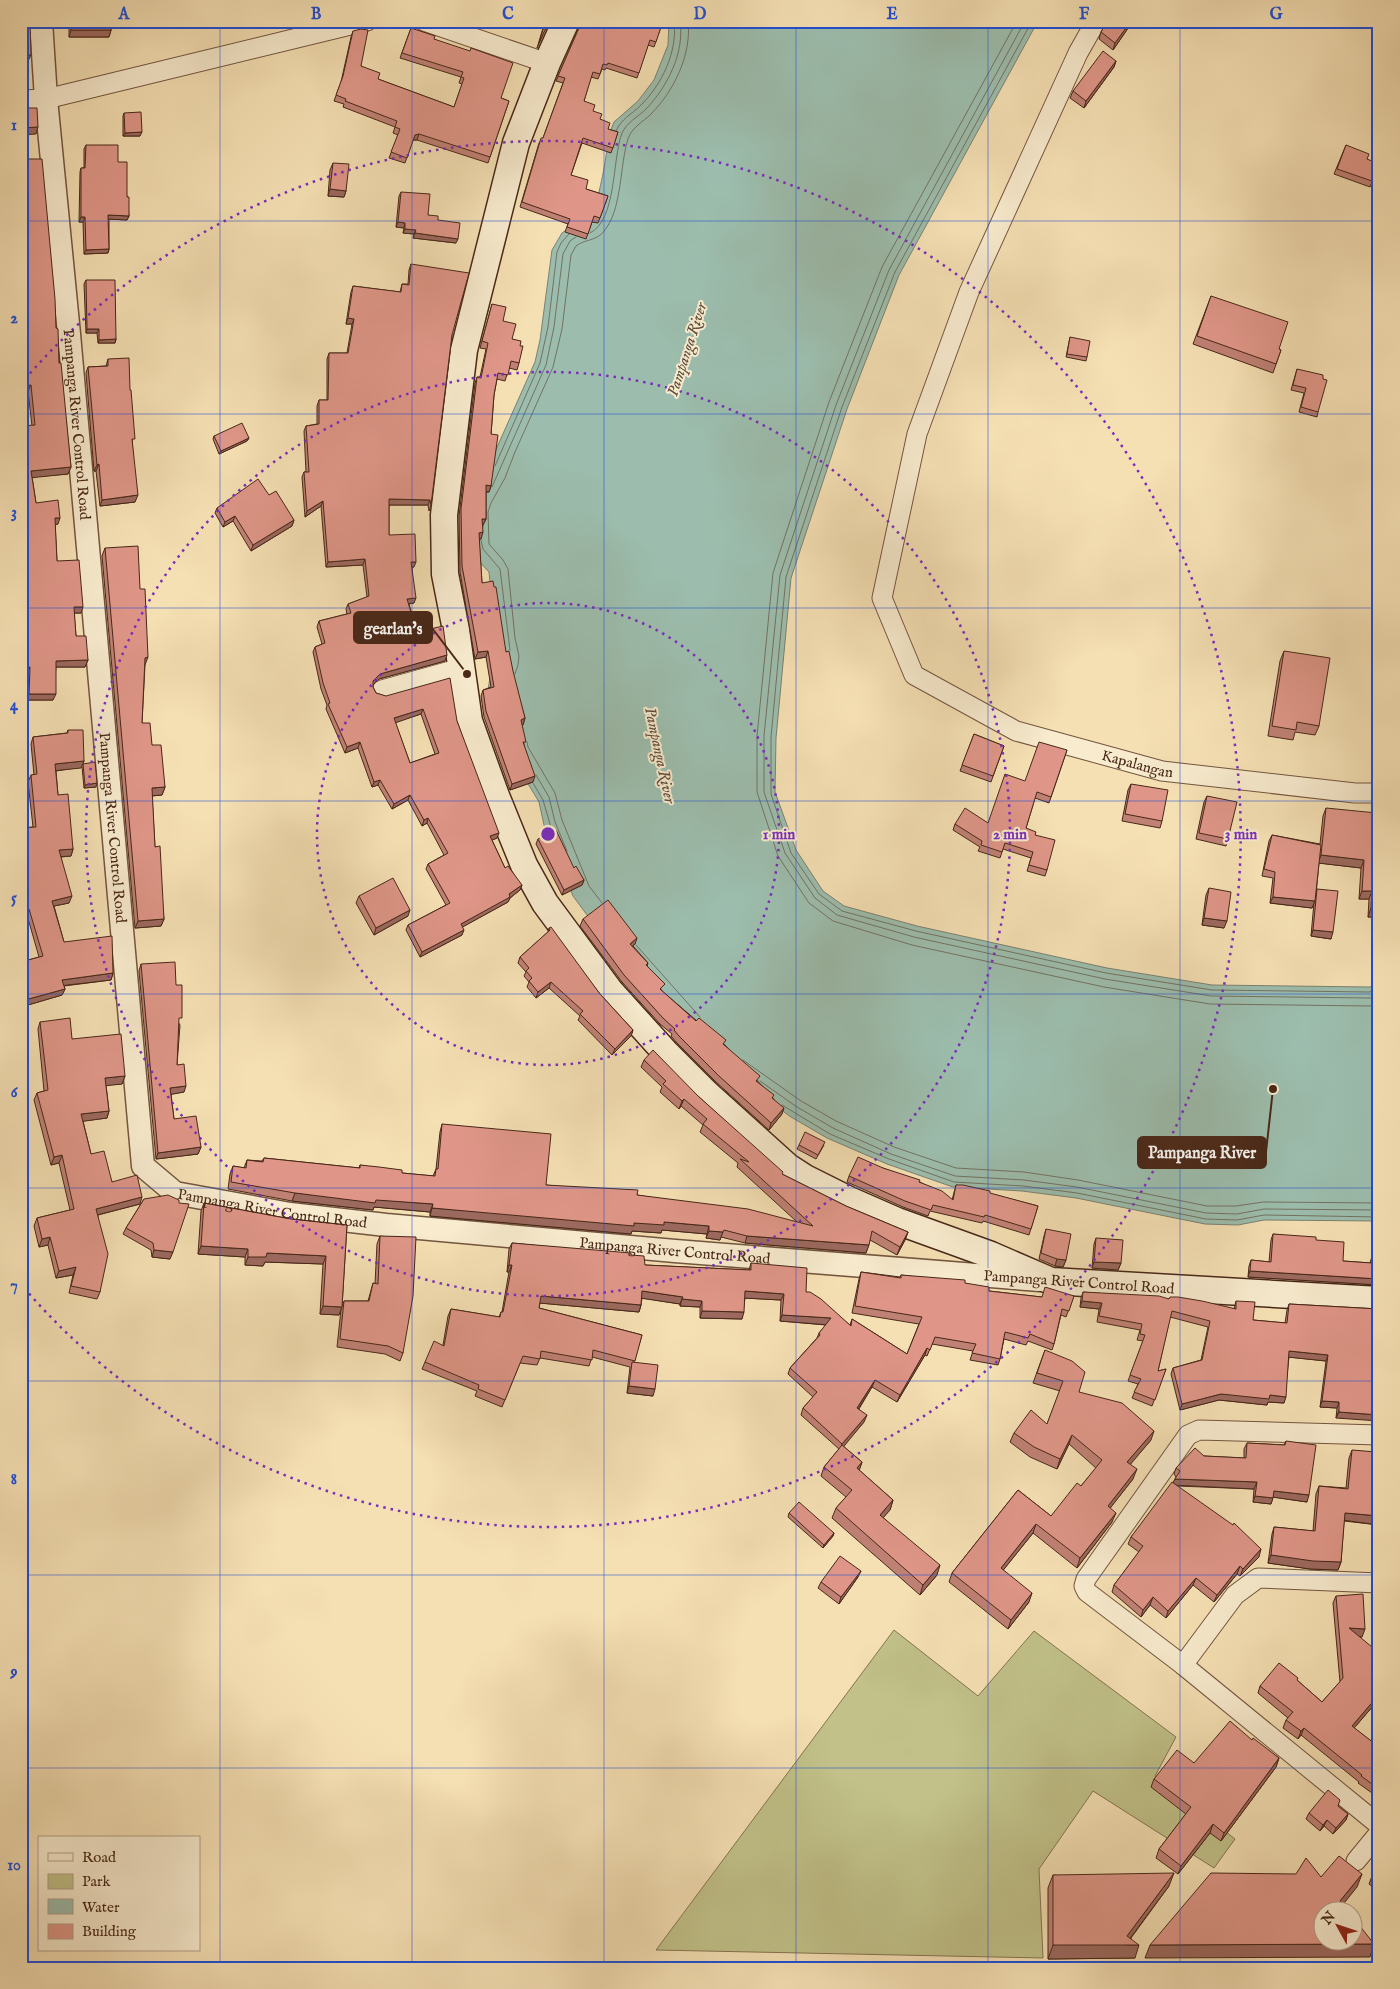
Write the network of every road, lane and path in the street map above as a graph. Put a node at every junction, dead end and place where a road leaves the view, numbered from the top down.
1 (42, 21) edge
2 (368, 21) edge
3 (424, 21) edge
4 (566, 21) edge
5 (1096, 21) edge
6 (547, 63) junction
7 (46, 99) junction
8 (21, 100) edge
9 (461, 668) junction
10 (382, 690) dead end
11 (1379, 793) edge
12 (1051, 1281) junction
13 (1379, 1300) edge
14 (1379, 1435) edge
15 (1379, 1583) edge
16 (1183, 1666) junction
17 (1379, 1825) edge
18 (1379, 1833) edge
19 (1356, 1861) dead end

1 - 7 street, Pampanga River Control Road
2 - 7 street
3 - 6 street
4 - 6 main road
5 - 11 street, Kapalangan
6 - 9 main road
7 - 8 street
7 - 12 street, Pampanga River Control Road
9 - 10 street
9 - 12 main road
12 - 13 main road, Pampanga River Control Road
14 - 16 street
15 - 16 street
16 - 17 street
18 - 19 street

